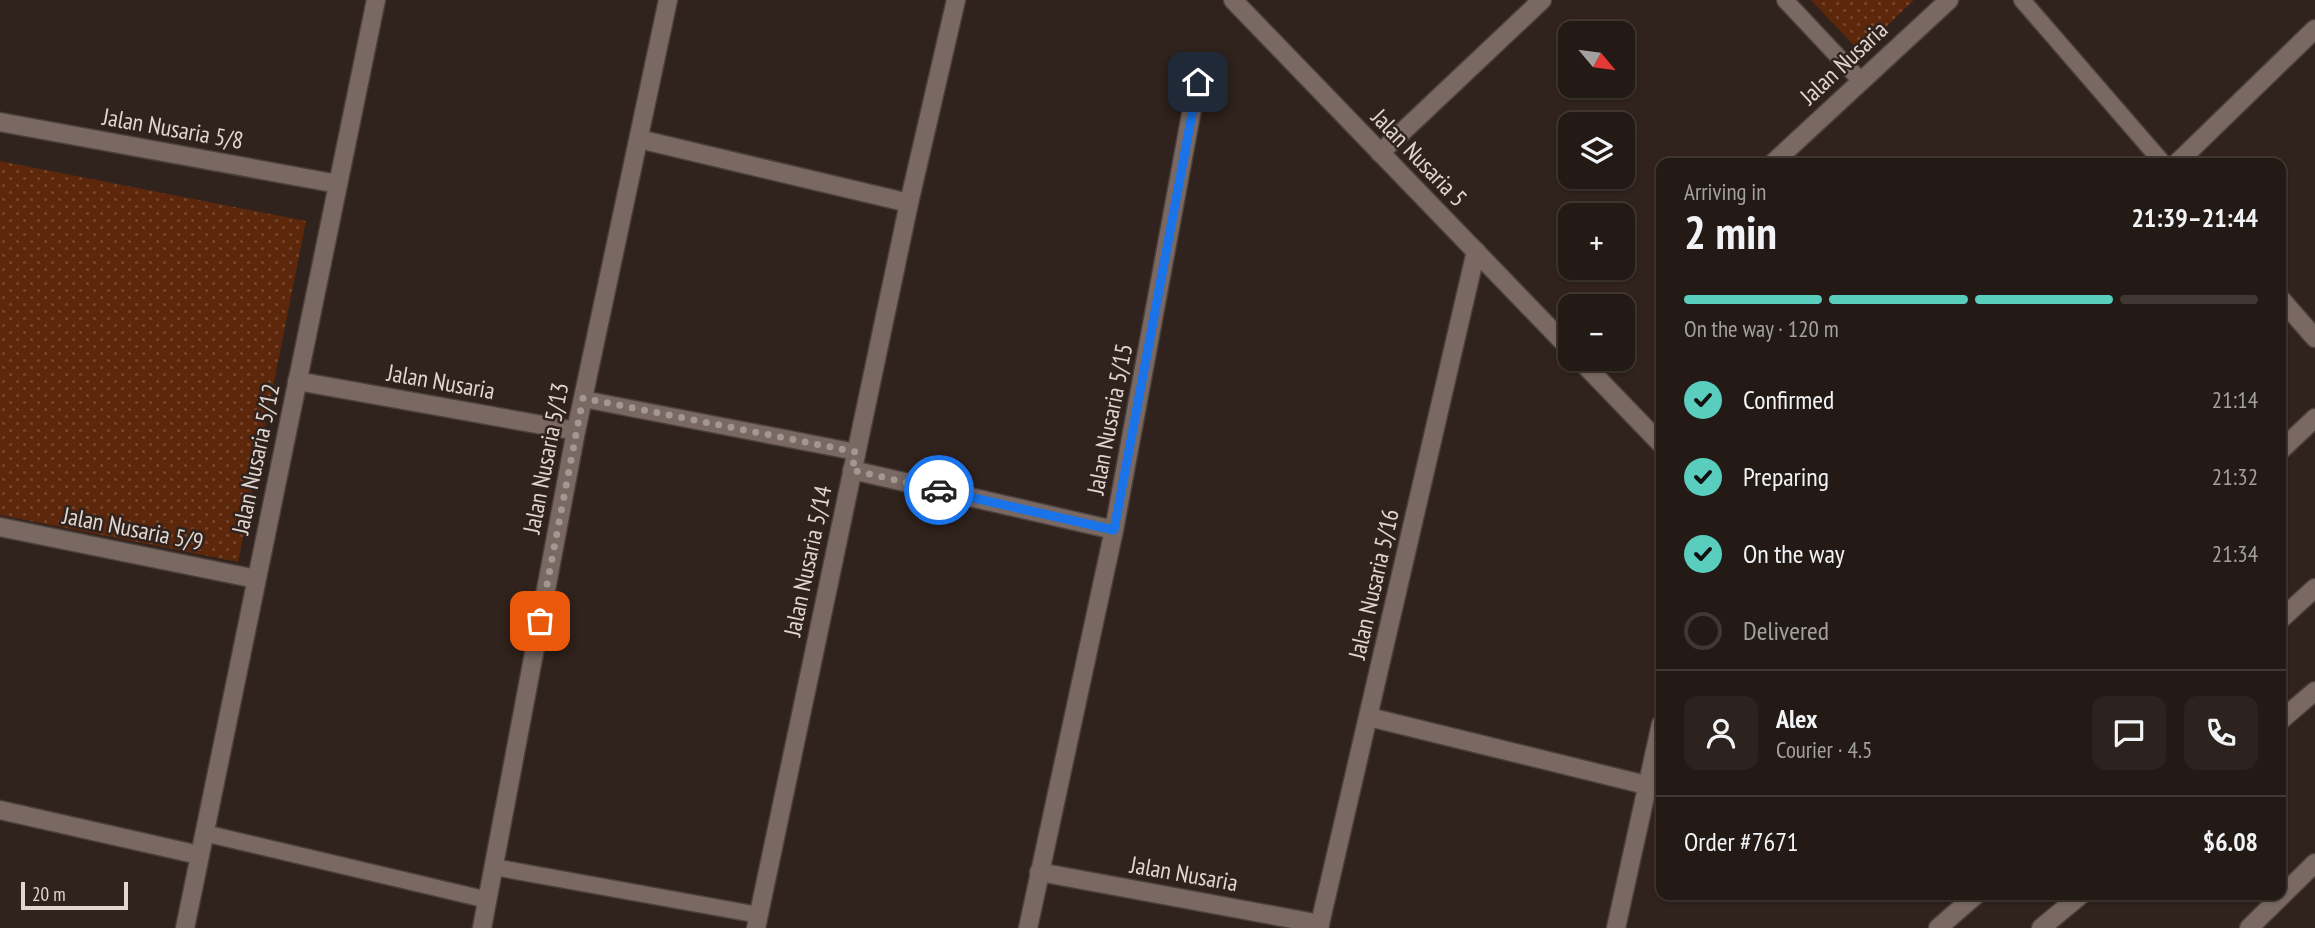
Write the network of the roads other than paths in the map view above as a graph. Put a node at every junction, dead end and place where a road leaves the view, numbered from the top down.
1 (376, 0) edge
2 (668, 0) edge
3 (956, 0) edge
4 (1233, 0) edge
5 (1542, 0) edge
6 (1785, 0) edge
7 (1949, 0) edge
8 (2022, 0) edge
9 (2315, 29) edge
10 (1861, 81) junction
11 (1198, 82) dead end
12 (0, 122) edge
13 (639, 139) junction
14 (1380, 153) junction
15 (1778, 158) edge
16 (2159, 158) edge
17 (2182, 158) edge
18 (338, 184) junction
19 (908, 203) junction
20 (1476, 251) junction
21 (2286, 305) edge
22 (1558, 336) edge
23 (2315, 338) edge
24 (1591, 371) edge
25 (297, 381) junction
26 (583, 398) junction
27 (2315, 418) edge
28 (576, 431) junction
29 (1656, 439) edge
30 (2286, 445) edge
31 (856, 452) junction
32 (852, 470) junction
33 (0, 527) edge
34 (1114, 530) junction
35 (257, 579) junction
36 (2315, 588) edge
37 (2286, 615) edge
38 (2315, 691) edge
39 (1369, 717) junction
40 (2286, 717) edge
41 (1656, 744) edge
42 (1646, 785) junction
43 (0, 810) edge
44 (204, 833) junction
45 (199, 855) junction
46 (2315, 863) edge
47 (494, 867) junction
48 (1039, 872) junction
49 (2286, 892) edge
50 (488, 900) junction
51 (1970, 900) edge
52 (2075, 900) edge
53 (2277, 900) edge
54 (757, 922) edge
55 (1319, 926) edge
56 (185, 928) edge
57 (482, 928) edge
58 (1028, 928) edge
59 (1616, 928) edge
60 (1938, 928) edge
61 (2041, 928) edge
62 (2249, 928) edge

1 - 18 street, Jalan Nusaria 5/12
2 - 13 street, Jalan Nusaria 5/13
3 - 19 street, Jalan Nusaria 5/14
4 - 14 street, Jalan Nusaria 5
5 - 14 street
6 - 10 lane
7 - 10 street, Jalan Nusaria
8 - 16 lane
9 - 17 street
10 - 15 street, Jalan Nusaria
11 - 34 street, Jalan Nusaria 5/15
12 - 18 street, Jalan Nusaria 5/8
13 - 19 street
13 - 26 street, Jalan Nusaria 5/13
14 - 20 street, Jalan Nusaria 5
18 - 25 street, Jalan Nusaria 5/12
19 - 31 street, Jalan Nusaria 5/14
20 - 22 street, Jalan Nusaria 5
20 - 39 street, Jalan Nusaria 5/16
21 - 23 street
24 - 29 street
25 - 28 street, Jalan Nusaria
25 - 35 street, Jalan Nusaria 5/12
26 - 28 street, Jalan Nusaria 5/13
26 - 31 lane
27 - 30 street
28 - 47 street, Jalan Nusaria 5/13
31 - 32 street, Jalan Nusaria 5/14
32 - 34 street
32 - 54 street, Jalan Nusaria 5/14
33 - 35 street, Jalan Nusaria 5/9
34 - 48 street, Jalan Nusaria 5/15
35 - 44 street, Jalan Nusaria 5/12
36 - 37 street
38 - 40 street
39 - 42 street
39 - 55 street, Jalan Nusaria 5/16
41 - 42 street
42 - 59 street
43 - 45 street
44 - 45 street, Jalan Nusaria 5/12
44 - 50 lane
45 - 56 street, Jalan Nusaria 5/12
46 - 49 street
47 - 50 street, Jalan Nusaria 5/13
47 - 54 lane
48 - 55 street, Jalan Nusaria
48 - 58 street, Jalan Nusaria 5/15
50 - 57 street, Jalan Nusaria 5/13
51 - 60 street
52 - 61 street
53 - 62 street

